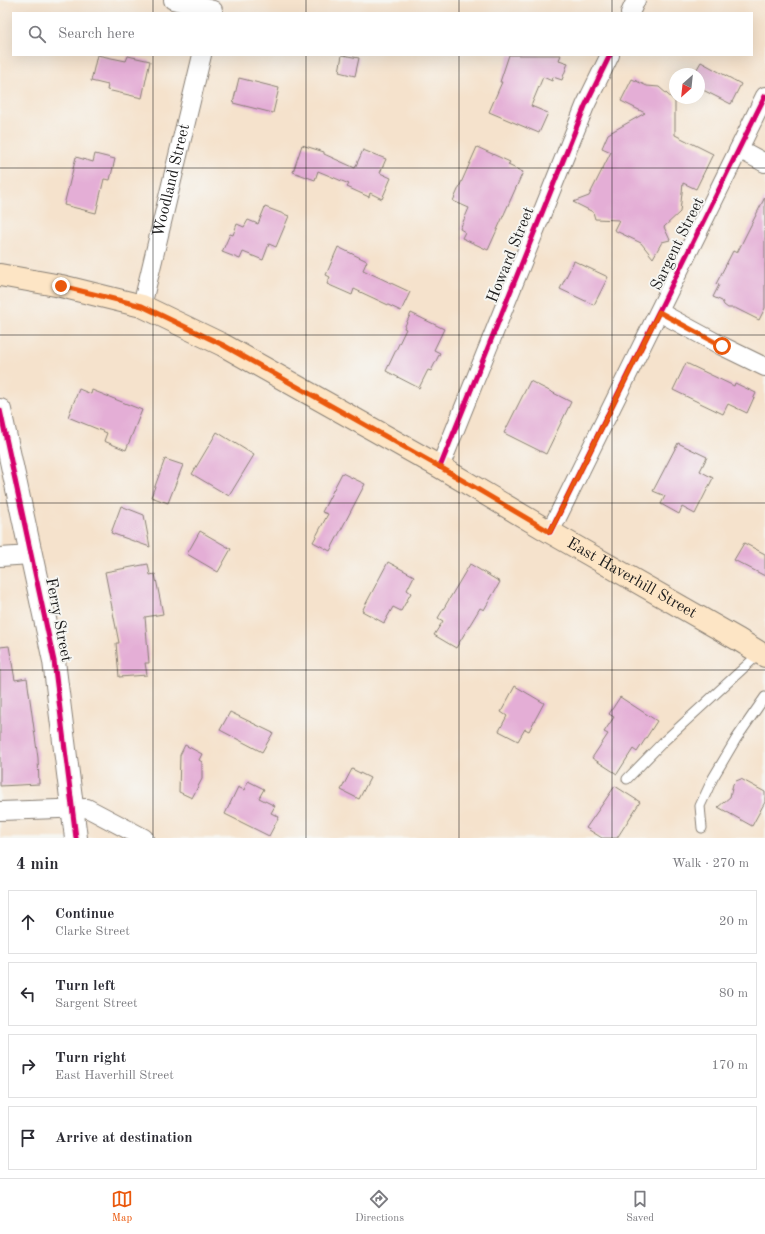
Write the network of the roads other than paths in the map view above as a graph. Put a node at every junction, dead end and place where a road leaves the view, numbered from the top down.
1 (173, 0) edge
2 (636, 0) edge
3 (213, 8) edge
4 (630, 12) edge
5 (202, 56) edge
6 (610, 56) edge
7 (765, 96) edge
8 (739, 149) junction
9 (765, 163) edge
10 (0, 275) edge
11 (142, 306) junction
12 (659, 312) junction
13 (765, 367) edge
14 (0, 410) edge
15 (440, 467) junction
16 (550, 532) junction
17 (31, 555) junction
18 (0, 557) edge
19 (762, 655) edge
20 (765, 697) edge
21 (627, 779) dead end
22 (72, 808) junction
23 (0, 811) edge
24 (702, 828) dead end
25 (76, 838) edge
26 (144, 838) edge

1 - 3 street
2 - 4 street
5 - 11 street, Woodland Street
6 - 15 street, Howard Street
7 - 8 street, Sargent Street
8 - 9 street
8 - 12 street, Sargent Street
10 - 11 main road, East Haverhill Street
11 - 15 main road, East Haverhill Street
12 - 13 street
12 - 16 street, Sargent Street
14 - 17 street, Ferry Street
15 - 16 main road, East Haverhill Street
16 - 19 main road, East Haverhill Street
17 - 18 street
17 - 22 street, Ferry Street
19 - 21 lane
20 - 24 lane
22 - 23 street
22 - 25 street, Ferry Street
22 - 26 street

